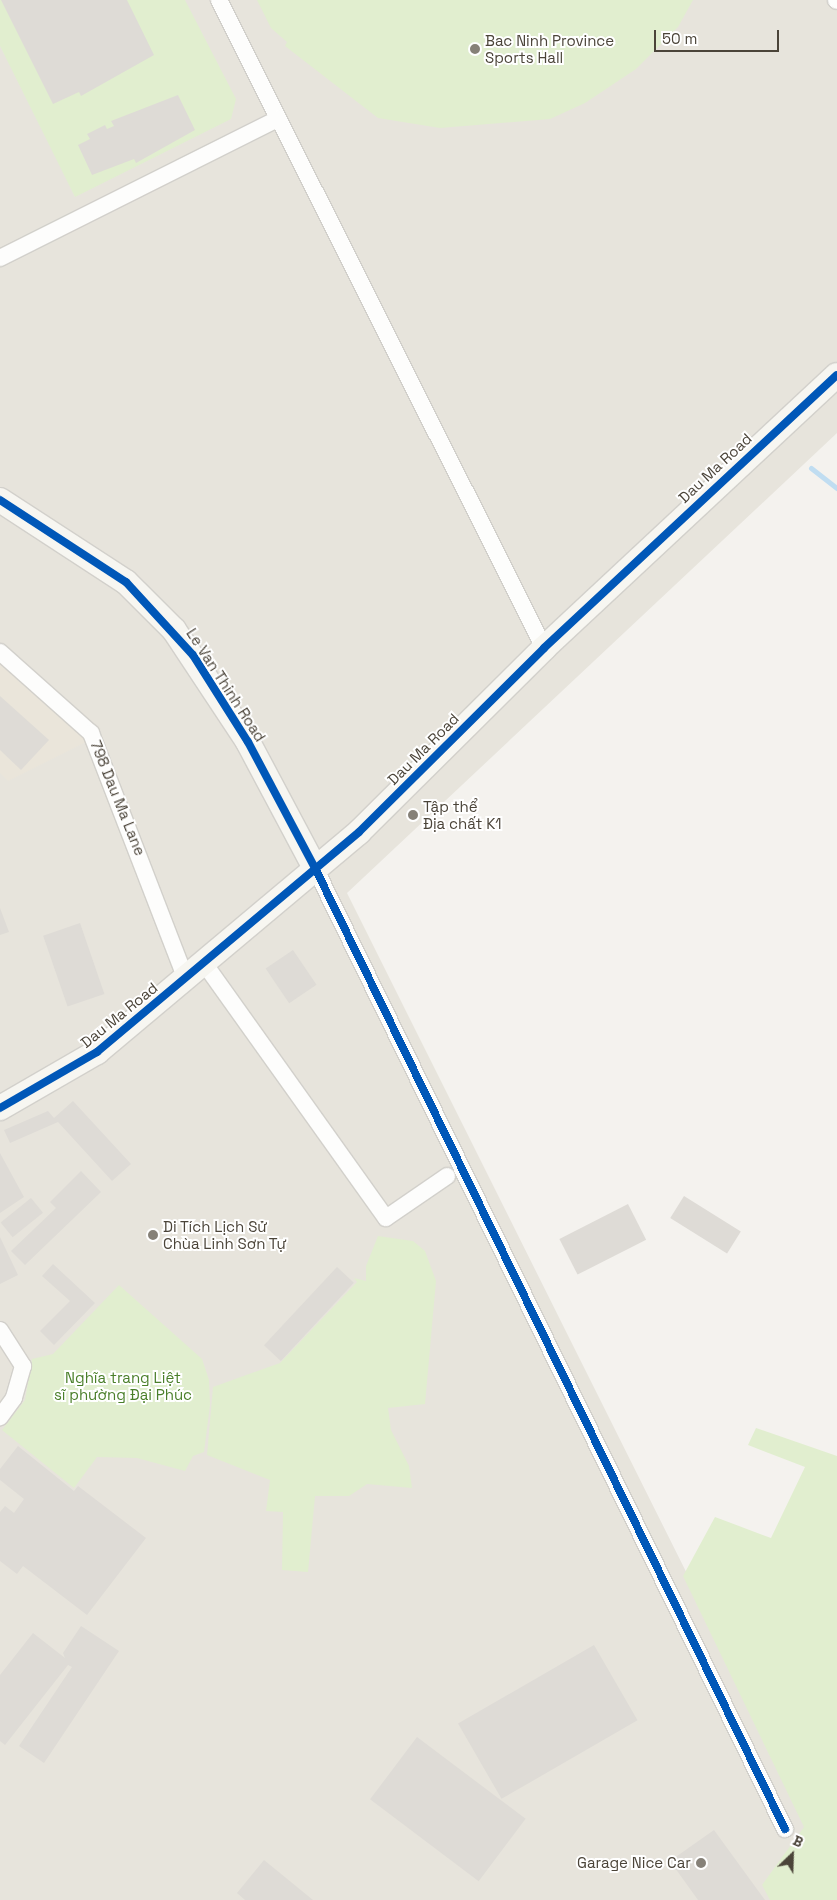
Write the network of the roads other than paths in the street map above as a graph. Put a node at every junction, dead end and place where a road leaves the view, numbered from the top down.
1 (219, 0) edge
2 (278, 119) junction
3 (0, 258) edge
4 (837, 375) edge
5 (0, 500) edge
6 (544, 648) junction
7 (0, 652) edge
8 (315, 868) junction
9 (204, 963) junction
10 (186, 979) junction
11 (0, 1108) edge
12 (447, 1176) dead end
13 (0, 1330) edge
14 (0, 1417) edge
15 (786, 1829) dead end

1 - 2 street
2 - 3 street
2 - 6 street
4 - 6 street, Dau Ma Road
5 - 8 street, Le Van Thinh Road
6 - 8 street, Dau Ma Road
7 - 10 street, 798 Dau Ma Lane
8 - 9 street, Dau Ma Road
8 - 15 street
9 - 10 street, Dau Ma Road
9 - 12 street
10 - 11 street, Dau Ma Road
13 - 14 street

